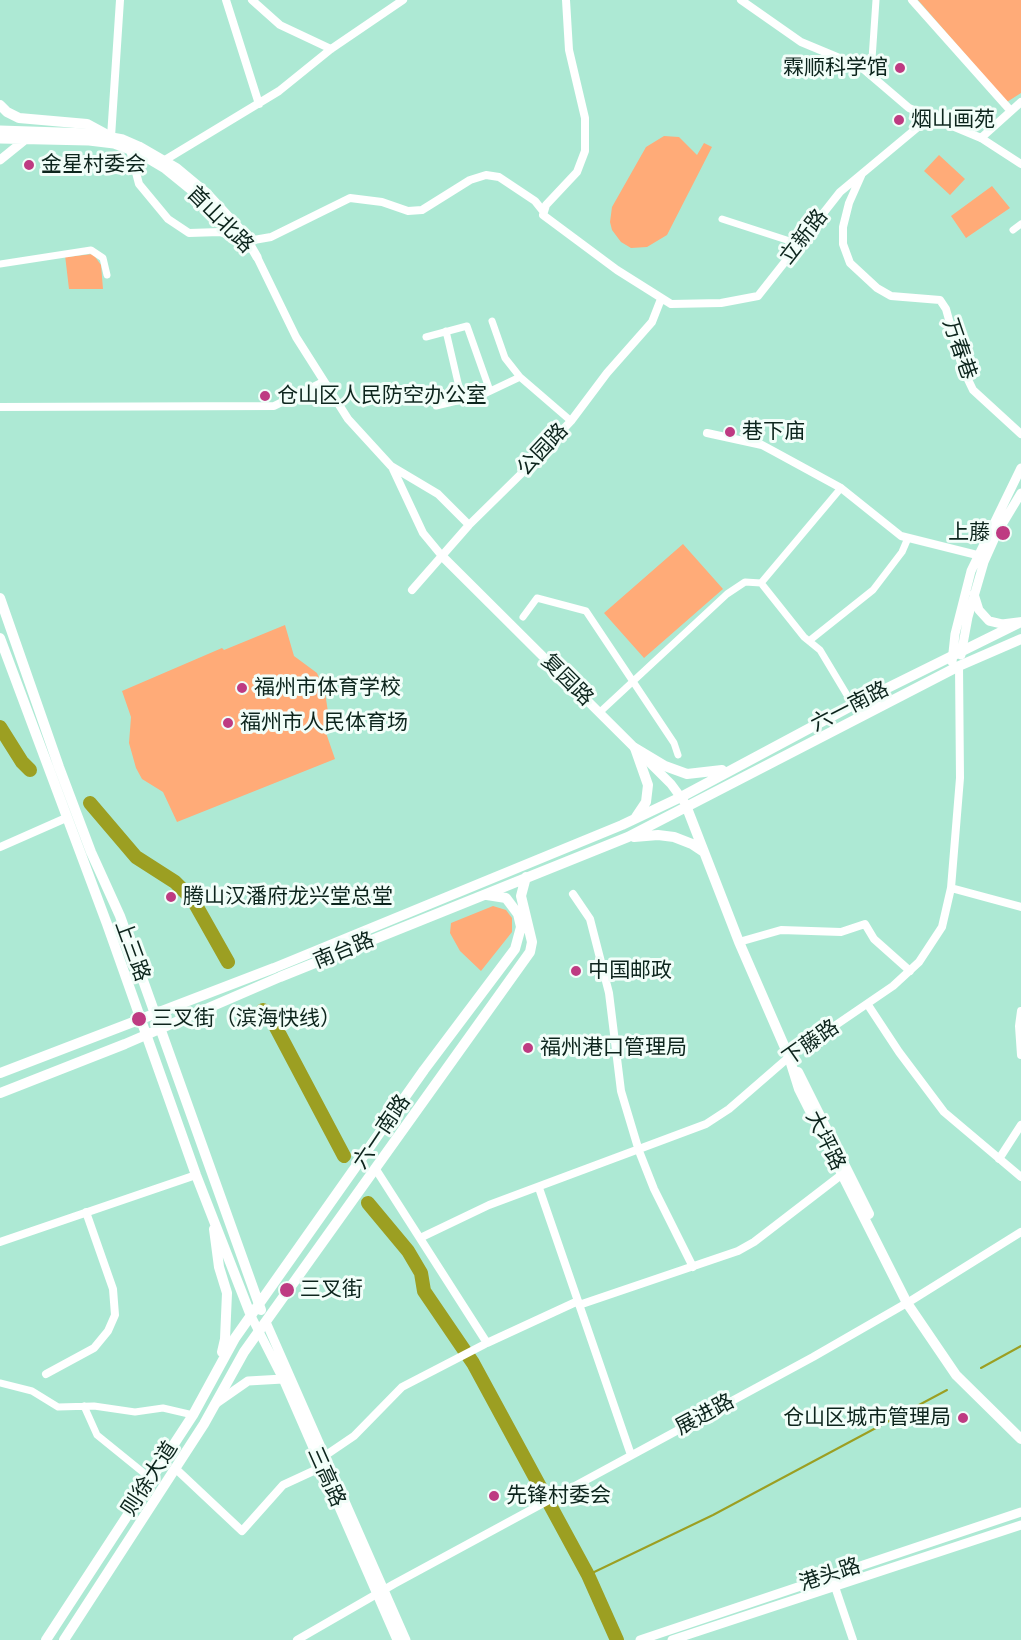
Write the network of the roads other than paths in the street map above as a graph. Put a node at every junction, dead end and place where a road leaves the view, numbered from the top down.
1 (120, 0) edge
2 (226, 0) edge
3 (252, 0) edge
4 (403, 0) edge
5 (566, 0) edge
6 (741, 0) edge
7 (876, 0) edge
8 (912, 0) edge
9 (331, 49) junction
10 (871, 74) junction
11 (1021, 102) edge
12 (259, 104) junction
13 (0, 105) edge
14 (1010, 111) junction
15 (930, 117) junction
16 (0, 130) edge
17 (111, 136) junction
18 (981, 138) junction
19 (0, 139) edge
20 (27, 139) junction
21 (130, 150) junction
22 (0, 160) edge
23 (165, 160) junction
24 (1021, 164) edge
25 (864, 172) junction
26 (544, 214) junction
27 (722, 219) dead end
28 (1021, 224) edge
29 (1013, 230) dead end
30 (243, 239) junction
31 (799, 244) junction
32 (257, 257) joint
33 (0, 264) edge
34 (107, 275) dead end
35 (661, 299) junction
36 (492, 321) dead end
37 (446, 332) junction
38 (426, 337) dead end
39 (520, 377) junction
40 (323, 382) junction
41 (490, 391) junction
42 (462, 400) junction
43 (436, 406) dead end
44 (0, 407) edge
45 (571, 421) junction
46 (706, 433) dead end
47 (1021, 434) edge
48 (391, 466) junction
49 (1021, 468) edge
50 (841, 488) junction
51 (1021, 493) edge
52 (469, 525) junction
53 (908, 538) junction
54 (977, 555) junction
55 (442, 556) junction
56 (761, 583) junction
57 (412, 591) dead end
58 (974, 594) junction
59 (0, 598) edge
60 (523, 617) dead end
61 (1021, 622) edge
62 (0, 638) edge
63 (1021, 639) edge
64 (809, 641) junction
65 (958, 653) junction
66 (955, 668) junction
67 (632, 681) junction
68 (853, 705) junction
69 (600, 712) junction
70 (635, 748) junction
71 (678, 755) dead end
72 (737, 767) junction
73 (681, 797) junction
74 (687, 808) junction
75 (66, 818) junction
76 (633, 820) junction
77 (628, 837) junction
78 (0, 847) edge
79 (704, 852) junction
80 (526, 877) junction
81 (951, 888) junction
82 (573, 894) dead end
83 (475, 897) junction
84 (1021, 907) edge
85 (739, 942) junction
86 (910, 971) junction
87 (868, 1005) junction
88 (1021, 1011) edge
89 (154, 1013) junction
90 (140, 1018) junction
91 (159, 1029) junction
92 (146, 1035) junction
93 (1021, 1055) edge
94 (789, 1057) junction
95 (0, 1073) edge
96 (0, 1093) edge
97 (1021, 1125) edge
98 (639, 1150) junction
99 (999, 1159) junction
100 (375, 1168) junction
101 (845, 1172) junction
102 (196, 1175) junction
103 (1021, 1177) edge
104 (538, 1188) junction
105 (86, 1212) junction
106 (213, 1216) junction
107 (1021, 1232) edge
108 (420, 1238) junction
109 (0, 1242) edge
110 (693, 1267) junction
111 (910, 1301) junction
112 (578, 1303) junction
113 (259, 1306) junction
114 (251, 1316) junction
115 (266, 1322) junction
116 (259, 1332) junction
117 (487, 1343) junction
118 (46, 1374) dead end
119 (283, 1379) junction
120 (0, 1383) edge
121 (973, 1389) junction
122 (206, 1391) junction
123 (215, 1404) junction
124 (84, 1406) junction
125 (193, 1415) junction
126 (1021, 1430) edge
127 (1021, 1439) edge
128 (326, 1455) junction
129 (631, 1455) junction
130 (321, 1467) junction
131 (176, 1468) junction
132 (150, 1478) junction
133 (1021, 1512) edge
134 (1021, 1525) edge
135 (831, 1575) junction
136 (835, 1586) junction
137 (380, 1592) junction
138 (46, 1640) edge
139 (64, 1640) edge
140 (297, 1640) edge
141 (397, 1640) edge
142 (406, 1640) edge
143 (640, 1640) edge
144 (672, 1640) edge
145 (853, 1640) edge

1 - 17 street
2 - 12 street
3 - 9 street
4 - 9 street
5 - 26 street
6 - 10 street
7 - 10 street
8 - 14 street
9 - 12 street
10 - 15 street
11 - 14 street
12 - 23 street
13 - 17 main road
14 - 18 street
15 - 18 street
15 - 25 street, 立新路
16 - 17 main road, 首山北路
17 - 23 main road, 首山北路
18 - 24 street
19 - 20 main road, 首山北路
20 - 21 main road, 首山北路
20 - 22 main road
21 - 30 main road, 首山北路
21 - 30 street
23 - 30 main road, 首山北路
25 - 31 street, 立新路
25 - 47 street, 万春巷
26 - 30 street
26 - 35 street
27 - 31 street
28 - 29 street
30 - 32 main road, 首山北路
31 - 35 street, 立新路
32 - 40 street
33 - 34 street
35 - 45 street, 公园路
36 - 39 street
37 - 38 street
37 - 41 street
37 - 42 street
39 - 41 street
39 - 45 street
40 - 44 street
40 - 48 street
41 - 42 street
42 - 43 street
45 - 52 street, 公园路
46 - 50 street
48 - 52 street
48 - 55 street
49 - 54 main road
50 - 53 street
50 - 56 street
51 - 58 main road
52 - 55 street, 公园路
53 - 54 street
53 - 64 street
54 - 65 main road
55 - 57 street, 公园路
55 - 69 main road, 复园路
56 - 64 street
56 - 67 street
58 - 61 main road
58 - 65 main road
59 - 89 main road, 上三路
60 - 67 street
61 - 65 main road, 六一南路
62 - 75 main road, 上三路
63 - 66 main road, 六一南路
64 - 68 street
65 - 66 main road
65 - 68 main road, 六一南路
66 - 74 main road, 六一南路
66 - 81 street, 下藤路
67 - 69 street
67 - 71 street
68 - 72 main road, 六一南路
69 - 70 main road, 复园路
70 - 72 main road
70 - 73 main road, 复园路
70 - 76 main road
72 - 73 main road, 六一南路
73 - 74 main road, 复园路
73 - 76 main road, 南台路
74 - 77 main road, 南台路
74 - 79 main road
75 - 78 street
75 - 90 main road, 上三路
76 - 89 main road, 南台路
77 - 79 main road
77 - 80 main road, 南台路
79 - 85 main road
80 - 83 main road, 南台路
80 - 100 main road, 六一南路
81 - 84 street
81 - 86 street, 下藤路
82 - 98 street
83 - 91 main road, 南台路
83 - 113 main road, 六一南路
85 - 86 street
85 - 94 main road
86 - 87 street, 下藤路
87 - 94 street, 下藤路
87 - 99 street
88 - 93 street
89 - 90 main road, 南台路
89 - 91 main road, 上三路
90 - 92 main road, 上三路
90 - 95 main road, 南台路
91 - 92 main road, 南台路
91 - 113 main road, 上三路
92 - 96 main road, 南台路
92 - 102 main road, 上三路
94 - 98 street, 下藤路
94 - 101 main road
97 - 99 street
98 - 104 street, 下藤路
98 - 110 street
99 - 103 street
100 - 108 street
100 - 115 main road, 六一南路
101 - 110 street
101 - 111 main road
102 - 105 street
102 - 106 main road, 上三路
104 - 108 street, 下藤路
104 - 112 street
105 - 109 street
105 - 118 street
106 - 114 main road, 上三路
106 - 122 main road
107 - 111 street, 展进路
108 - 117 street
110 - 112 street
111 - 121 main road
111 - 129 street, 展进路
112 - 117 street
112 - 129 street
113 - 114 main road, 六一南路
113 - 115 main road, 上三路
114 - 116 main road, 三高路
114 - 122 main road, 则徐大道
115 - 116 main road, 则徐大道
115 - 128 main road, 三高路
116 - 119 main road, 三高路
116 - 123 main road, 则徐大道
117 - 128 street
119 - 123 main road
119 - 130 main road, 三高路
120 - 124 street
121 - 126 main road
121 - 127 main road
122 - 125 main road, 则徐大道
123 - 131 main road, 则徐大道
124 - 125 street
124 - 132 street
125 - 132 main road, 则徐大道
128 - 137 main road, 三高路
129 - 137 street, 展进路
130 - 131 street
130 - 137 main road, 三高路
131 - 139 main road, 则徐大道
132 - 138 main road, 则徐大道
133 - 135 main road, 港头路
134 - 136 main road, 港头路
135 - 136 street
135 - 143 main road, 港头路
136 - 144 main road, 港头路
136 - 145 street
137 - 140 street, 展进路
137 - 141 main road, 三高路
137 - 142 main road, 三高路

